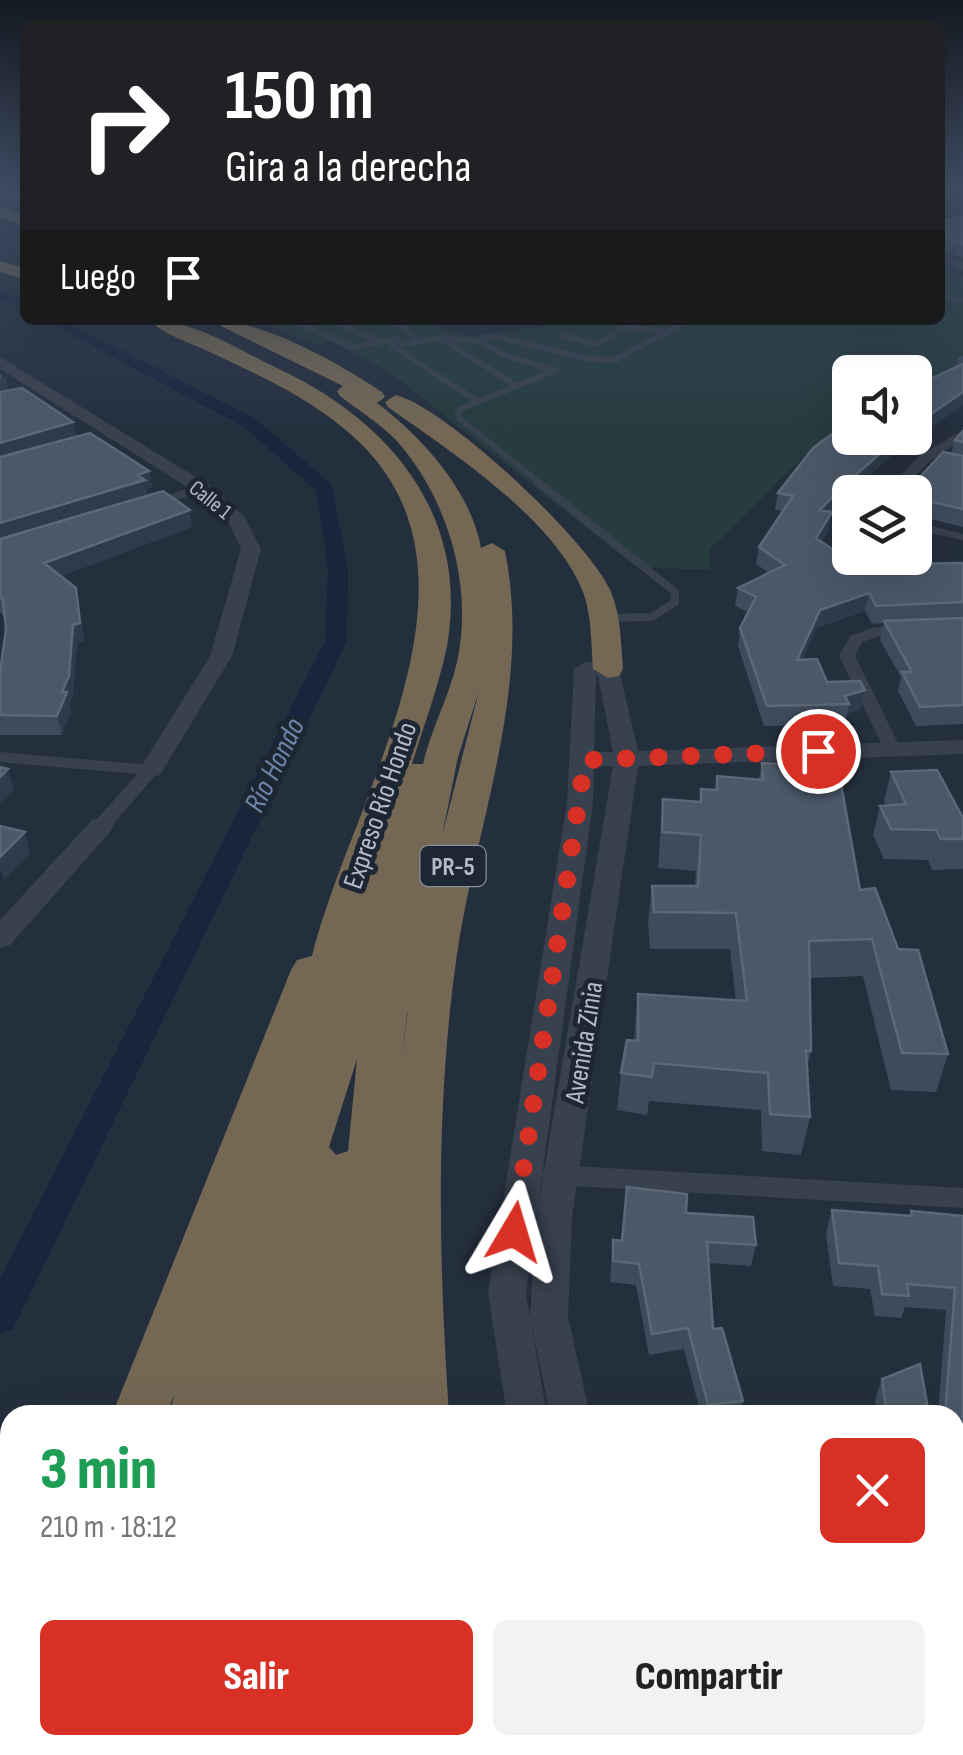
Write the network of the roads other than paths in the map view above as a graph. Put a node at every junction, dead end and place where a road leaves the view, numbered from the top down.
1 (169, 325) edge
2 (195, 325) edge
3 (211, 325) edge
4 (232, 325) edge
5 (303, 325) edge
6 (342, 325) edge
7 (395, 325) edge
8 (680, 325) edge
9 (669, 332) junction
10 (563, 336) dead end
11 (441, 338) junction
12 (416, 339) junction
13 (480, 341) junction
14 (381, 342) junction
15 (0, 362) edge
16 (349, 378) junction
17 (515, 385) junction
18 (475, 400) junction
19 (963, 434) edge
20 (925, 458) junction
21 (942, 462) edge
22 (908, 475) edge
23 (202, 488) junction
24 (128, 511) edge
25 (932, 530) edge
26 (960, 537) dead end
27 (604, 618) junction
28 (963, 628) edge
29 (597, 669) junction
30 (963, 746) edge
31 (892, 749) junction
32 (0, 757) edge
33 (627, 758) junction
34 (585, 760) junction
35 (151, 770) junction
36 (101, 826) joint
37 (346, 901) junction
38 (0, 938) edge
39 (381, 1036) junction
40 (327, 1090) junction
41 (522, 1171) junction
42 (562, 1176) junction
43 (963, 1198) edge
44 (143, 1405) edge
45 (199, 1405) edge
46 (240, 1405) edge
47 (290, 1405) edge
48 (321, 1405) edge
49 (370, 1405) edge
50 (422, 1405) edge
51 (526, 1405) edge
52 (568, 1405) edge

1 - 37 highway, Expreso Río Hondo
2 - 40 highway
3 - 39 highway
4 - 16 highway, PR-5
5 - 14 lane
6 - 14 lane
7 - 12 lane
8 - 9 lane
9 - 10 lane
9 - 13 lane
11 - 12 lane
11 - 13 lane
11 - 17 lane
12 - 14 lane
12 - 18 lane
13 - 17 lane
15 - 23 street, Calle 1
16 - 27 highway
16 - 50 highway, PR-5
17 - 18 lane
18 - 27 lane
19 - 20 street
20 - 21 street
20 - 22 street
23 - 24 street
23 - 35 street, Calle 1
25 - 26 street
27 - 29 highway
28 - 31 street
29 - 33 street, Avenida Zinia
29 - 34 street, Avenida Zinia
30 - 31 street
31 - 33 street
32 - 35 street
33 - 34 street
33 - 42 street, Avenida Zinia
34 - 41 street, Avenida Zinia
35 - 36 street
36 - 38 street
37 - 44 highway
37 - 45 highway, Expreso Río Hondo
39 - 48 highway
39 - 49 highway
40 - 46 highway
40 - 47 highway
41 - 42 street
41 - 51 street, Avenida Zinia
42 - 43 street
42 - 52 street, Avenida Zinia

